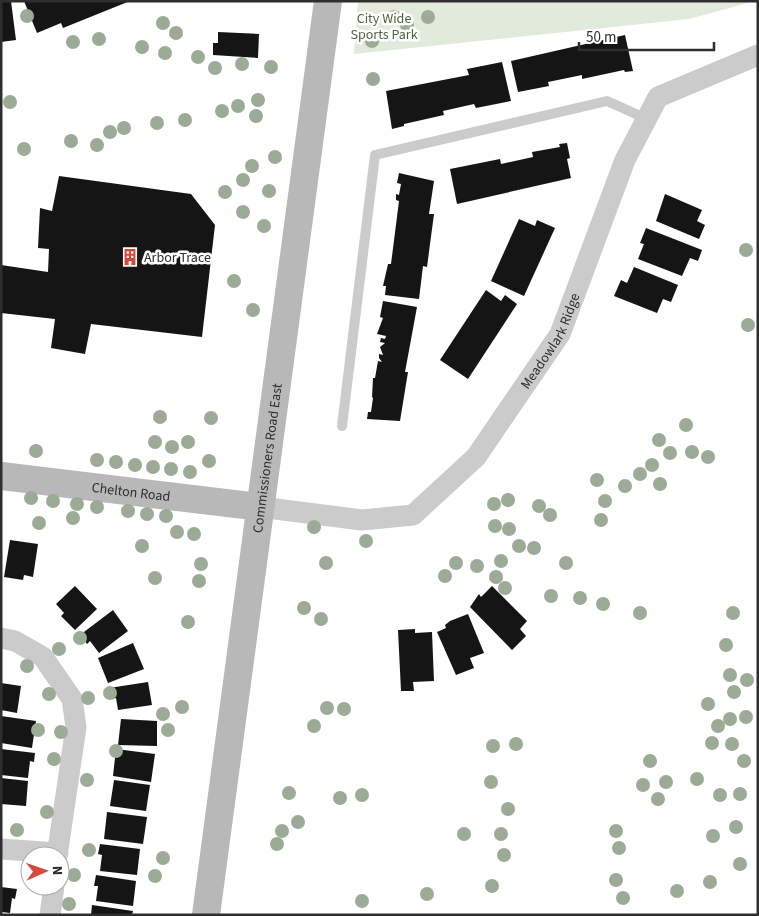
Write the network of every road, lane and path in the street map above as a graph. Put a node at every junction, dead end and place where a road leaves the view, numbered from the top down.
1 (328, 1) edge
2 (758, 55) edge
3 (647, 119) junction
4 (342, 426) dead end
5 (1, 476) edge
6 (260, 507) junction
7 (1, 638) edge
8 (59, 846) edge
9 (1, 849) edge
10 (20, 851) edge
11 (53, 896) edge
12 (50, 915) edge
13 (206, 915) edge

1 - 6 main road, Commissioners Road East
2 - 3 street, Meadowlark Ridge
3 - 4 lane
3 - 6 street, Meadowlark Ridge
5 - 6 main road, Chelton Road
6 - 13 main road, Commissioners Road East
7 - 8 street
9 - 10 street
11 - 12 street

